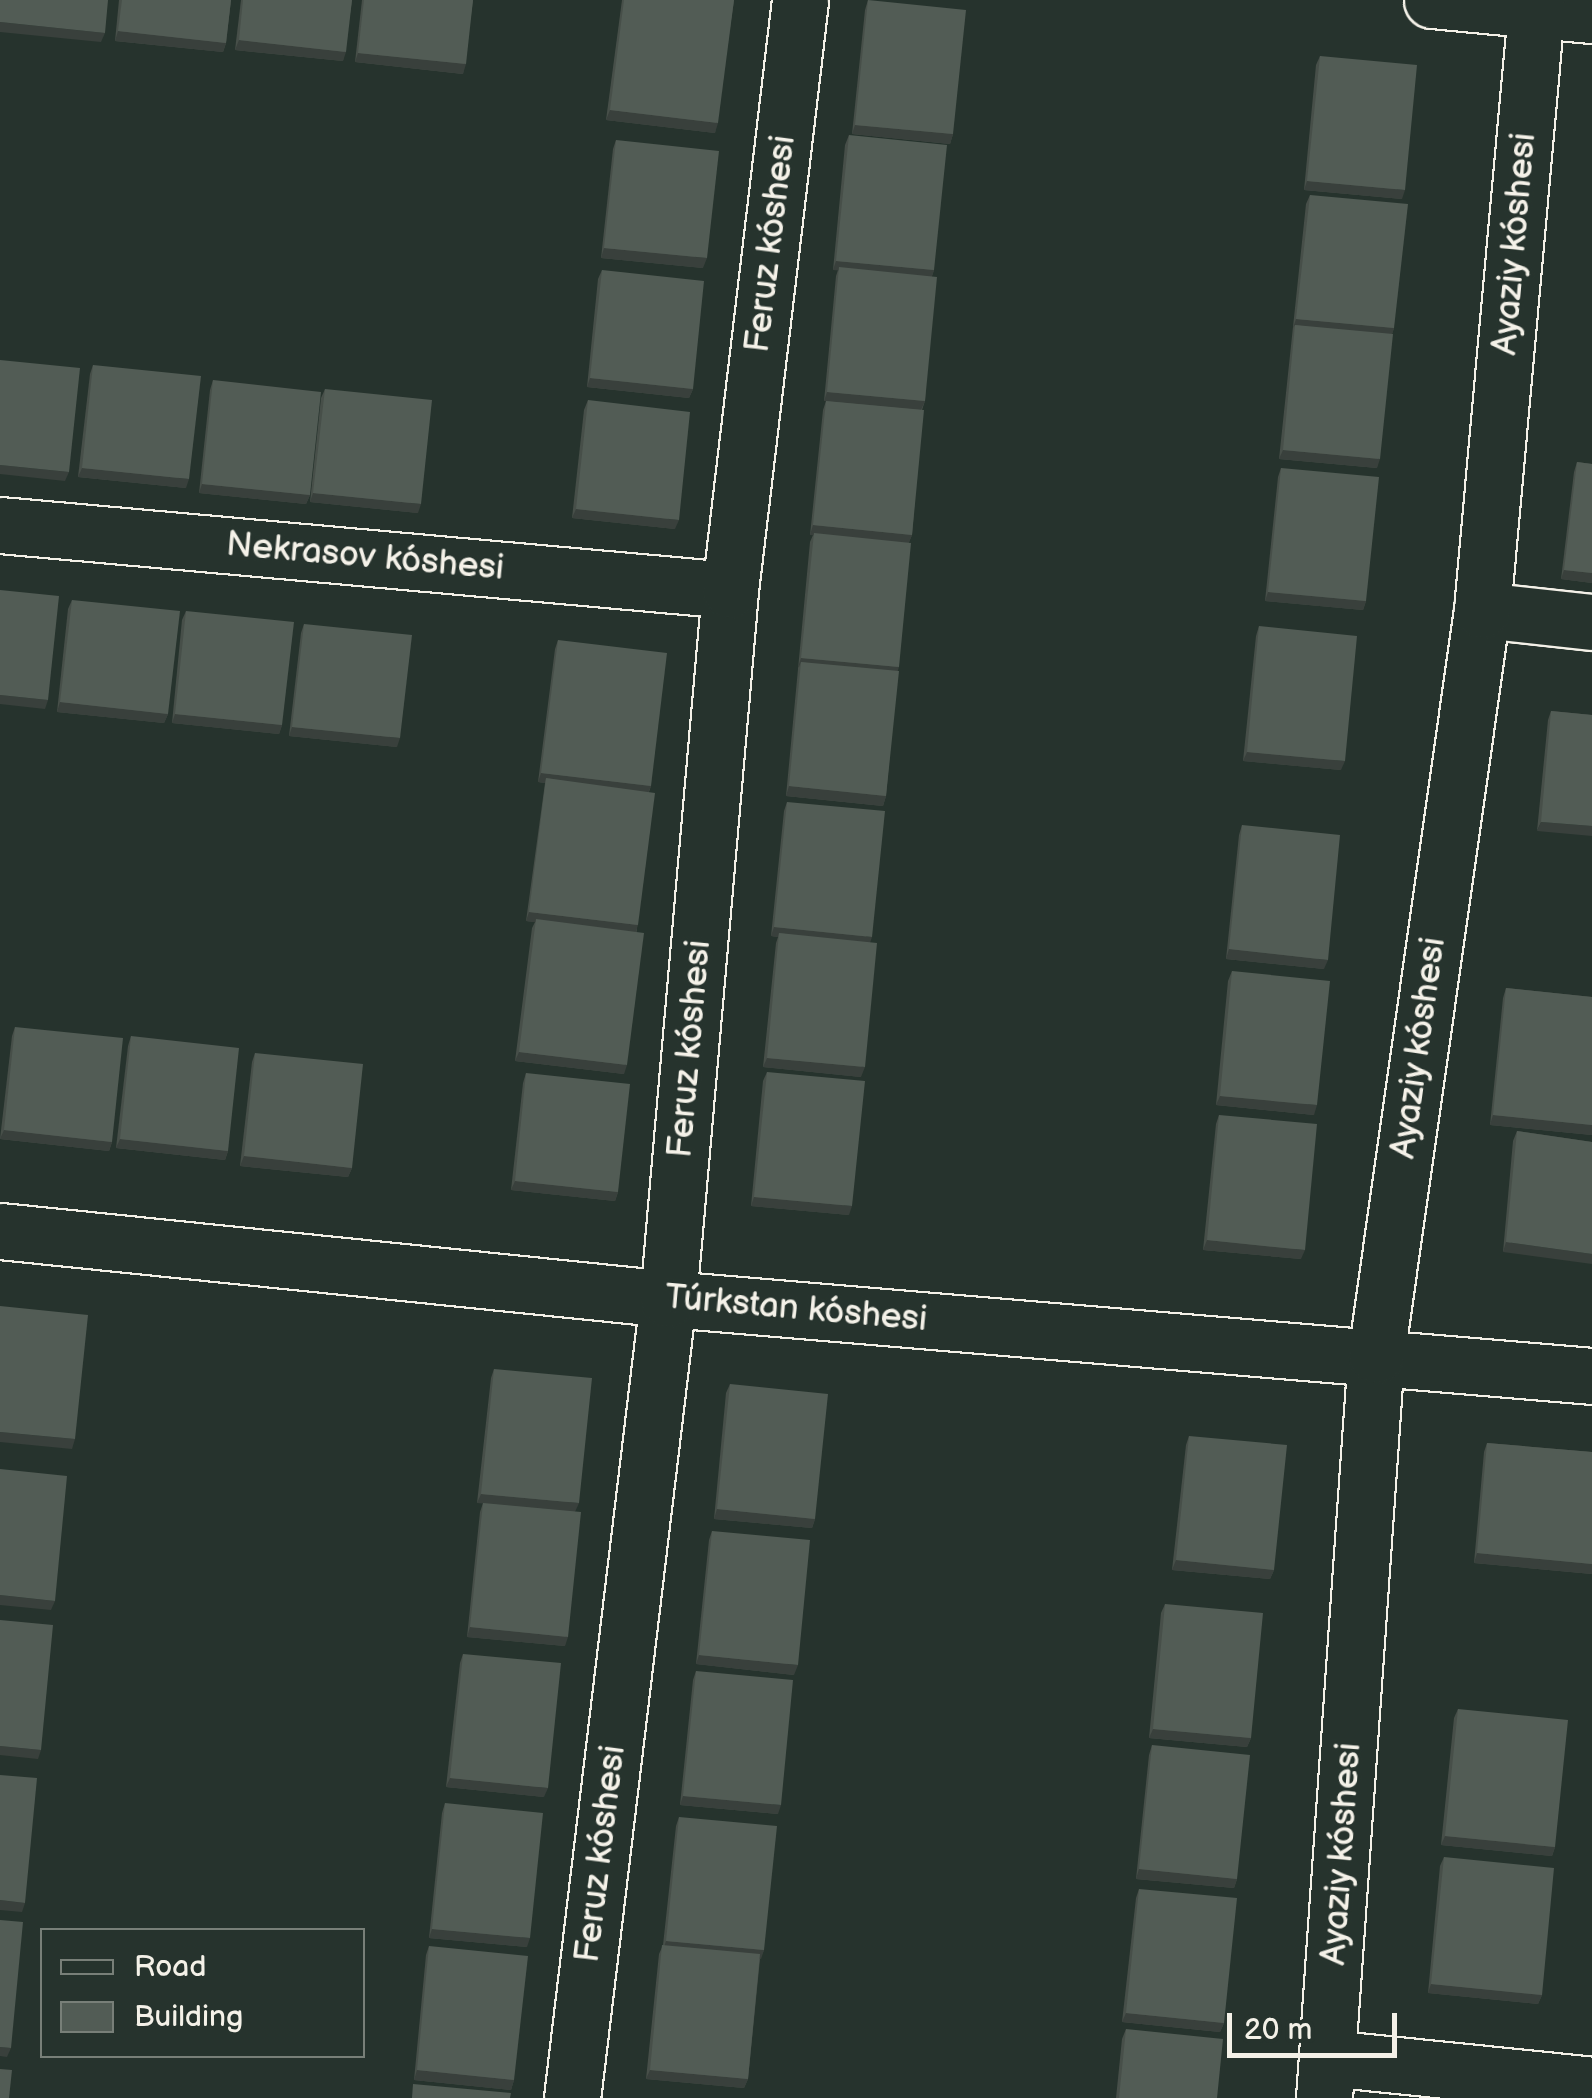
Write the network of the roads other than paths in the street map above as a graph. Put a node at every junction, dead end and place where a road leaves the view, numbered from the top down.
1 (800, 0) edge
2 (1432, 0) edge
3 (1537, 4) edge
4 (1592, 14) edge
5 (0, 525) edge
6 (730, 590) junction
7 (1482, 610) junction
8 (1592, 622) edge
9 (0, 1231) edge
10 (668, 1299) junction
11 (1376, 1355) junction
12 (1592, 1376) edge
13 (1326, 2078) edge
14 (1592, 2085) edge
15 (572, 2098) edge

1 - 6 street, Feruz kóshesi
2 - 3 street
3 - 4 street
3 - 7 street, Ayaziy kóshesi
5 - 6 street, Nekrasov kóshesi
6 - 10 street, Feruz kóshesi
7 - 8 street
7 - 11 street, Ayaziy kóshesi
9 - 10 street, Túrkstan kóshesi
10 - 11 street, Túrkstan kóshesi
10 - 15 street, Feruz kóshesi
11 - 12 street, Túrkstan kóshesi
11 - 13 street, Ayaziy kóshesi
13 - 14 street

